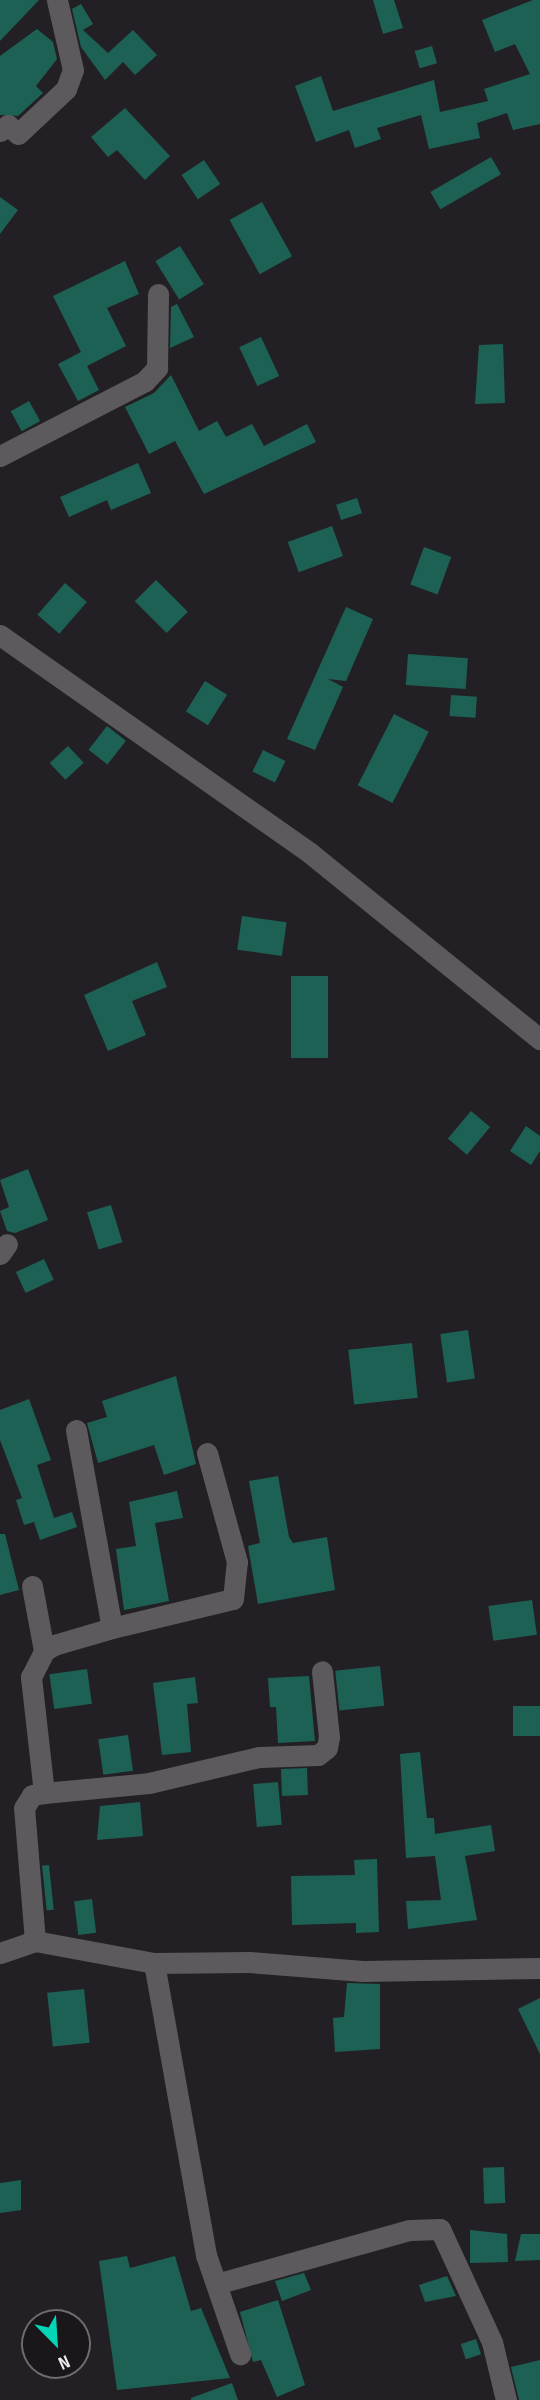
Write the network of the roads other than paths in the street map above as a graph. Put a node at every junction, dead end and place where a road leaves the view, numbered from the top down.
1 (57, 0) edge
2 (0, 131) edge
3 (158, 295) dead end
4 (0, 456) edge
5 (0, 635) edge
6 (540, 1040) edge
7 (76, 1430) dead end
8 (207, 1453) dead end
9 (32, 1587) dead end
10 (112, 1628) junction
11 (44, 1651) junction
12 (322, 1671) dead end
13 (44, 1793) junction
14 (35, 1941) junction
15 (0, 1953) edge
16 (155, 1963) junction
17 (540, 1968) edge
18 (216, 2284) junction
19 (240, 2354) dead end
20 (506, 2400) edge

1 - 2 street
3 - 4 street
5 - 6 street
7 - 10 street
8 - 10 street
9 - 11 street
10 - 11 street
11 - 13 street
12 - 13 street
13 - 14 street
14 - 15 street
14 - 16 street
16 - 17 street
16 - 18 street
18 - 19 street
18 - 20 street

